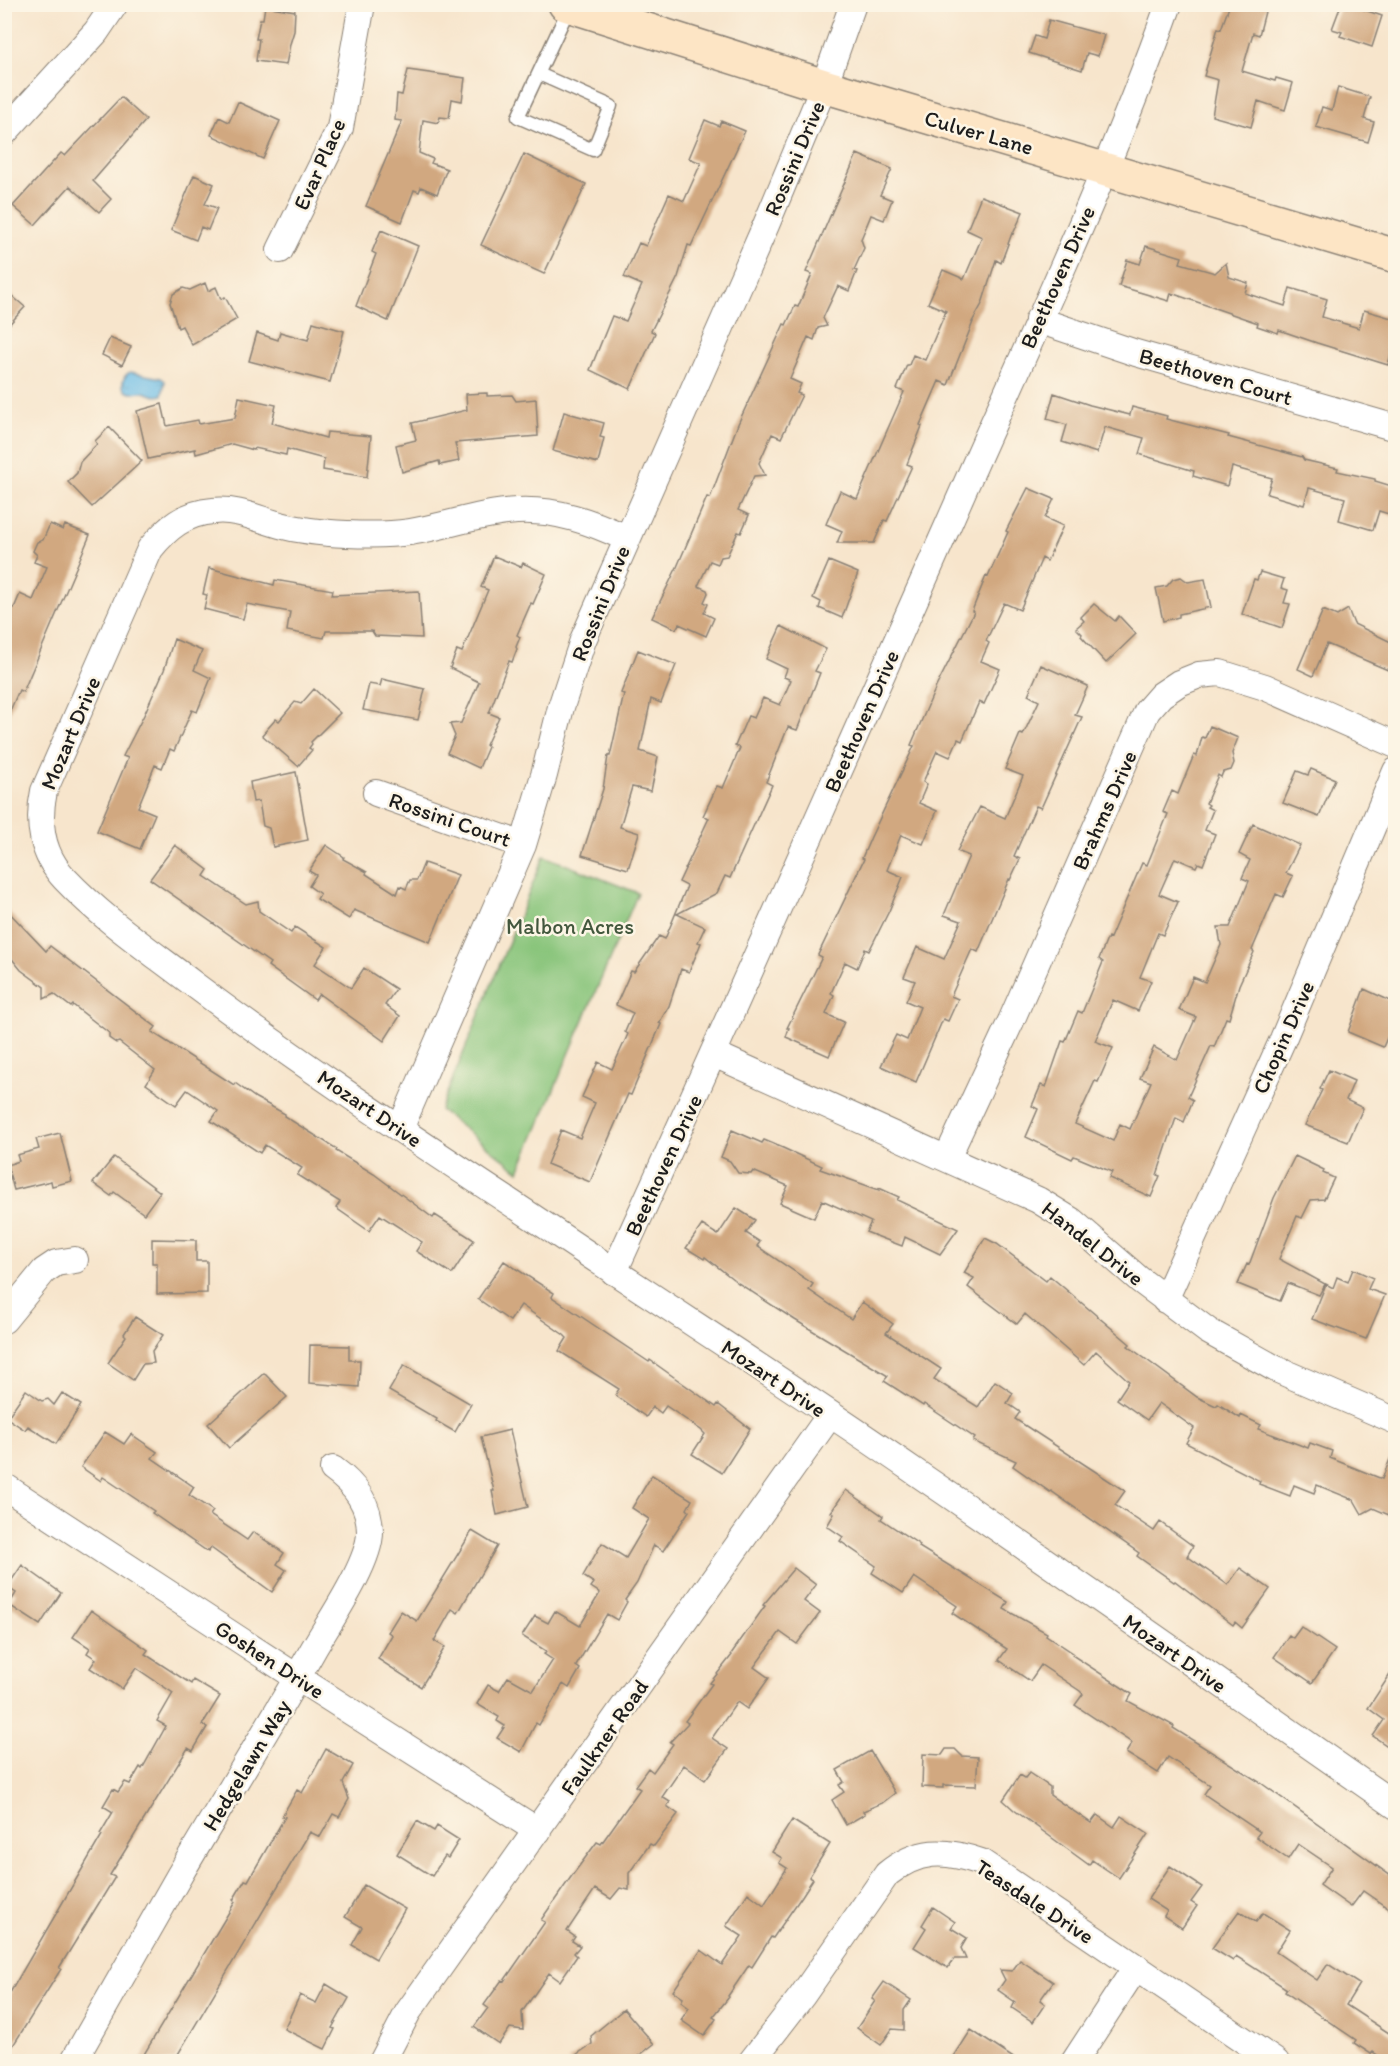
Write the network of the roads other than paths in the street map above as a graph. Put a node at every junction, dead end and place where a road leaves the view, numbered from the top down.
1 (115, 4) edge
2 (362, 4) edge
3 (853, 4) edge
4 (1168, 4) edge
5 (567, 5) edge
6 (539, 74) junction
7 (824, 86) junction
8 (4, 133) edge
9 (1104, 169) junction
10 (280, 250) dead end
11 (1395, 256) edge
12 (1038, 320) junction
13 (1395, 428) edge
14 (626, 538) junction
15 (1395, 745) edge
16 (1395, 771) edge
17 (376, 793) dead end
18 (523, 845) junction
19 (714, 1054) junction
20 (400, 1129) junction
21 (947, 1158) junction
22 (75, 1260) dead end
23 (614, 1272) junction
24 (1165, 1300) junction
25 (4, 1320) edge
26 (830, 1415) junction
27 (1395, 1421) edge
28 (333, 1468) dead end
29 (4, 1486) edge
30 (298, 1678) junction
31 (1395, 1806) edge
32 (538, 1831) junction
33 (1136, 1967) junction
34 (74, 2061) edge
35 (382, 2061) edge
36 (751, 2061) edge
37 (1074, 2061) edge
38 (1276, 2061) edge

1 - 8 street
2 - 10 street, Evar Place
3 - 7 street, Rossini Drive
4 - 9 street, Beethoven Drive
5 - 6 lane
5 - 7 street, Culver Lane
6 - 6 lane
7 - 9 street, Culver Lane
7 - 14 street, Rossini Drive
9 - 11 street, Culver Lane
9 - 12 street, Beethoven Drive
12 - 13 street, Beethoven Court
12 - 19 street, Beethoven Drive
14 - 18 street, Rossini Drive
14 - 20 street, Mozart Drive
15 - 21 street, Brahms Drive
16 - 24 street, Chopin Drive
17 - 18 street, Rossini Court
18 - 20 street, Rossini Drive
19 - 21 street, Handel Drive
19 - 23 street, Beethoven Drive
20 - 23 street, Mozart Drive
21 - 24 street, Handel Drive
22 - 25 street
23 - 26 street, Mozart Drive
24 - 27 street, Handel Drive
26 - 31 street, Mozart Drive
26 - 32 street, Faulkner Road
28 - 30 street, Hedgelawn Way
29 - 30 street, Goshen Drive
30 - 32 street, Goshen Drive
30 - 34 street, Hedgelawn Way
32 - 35 street, Faulkner Road
33 - 36 street, Teasdale Drive
33 - 37 street
33 - 38 street, Teasdale Drive

